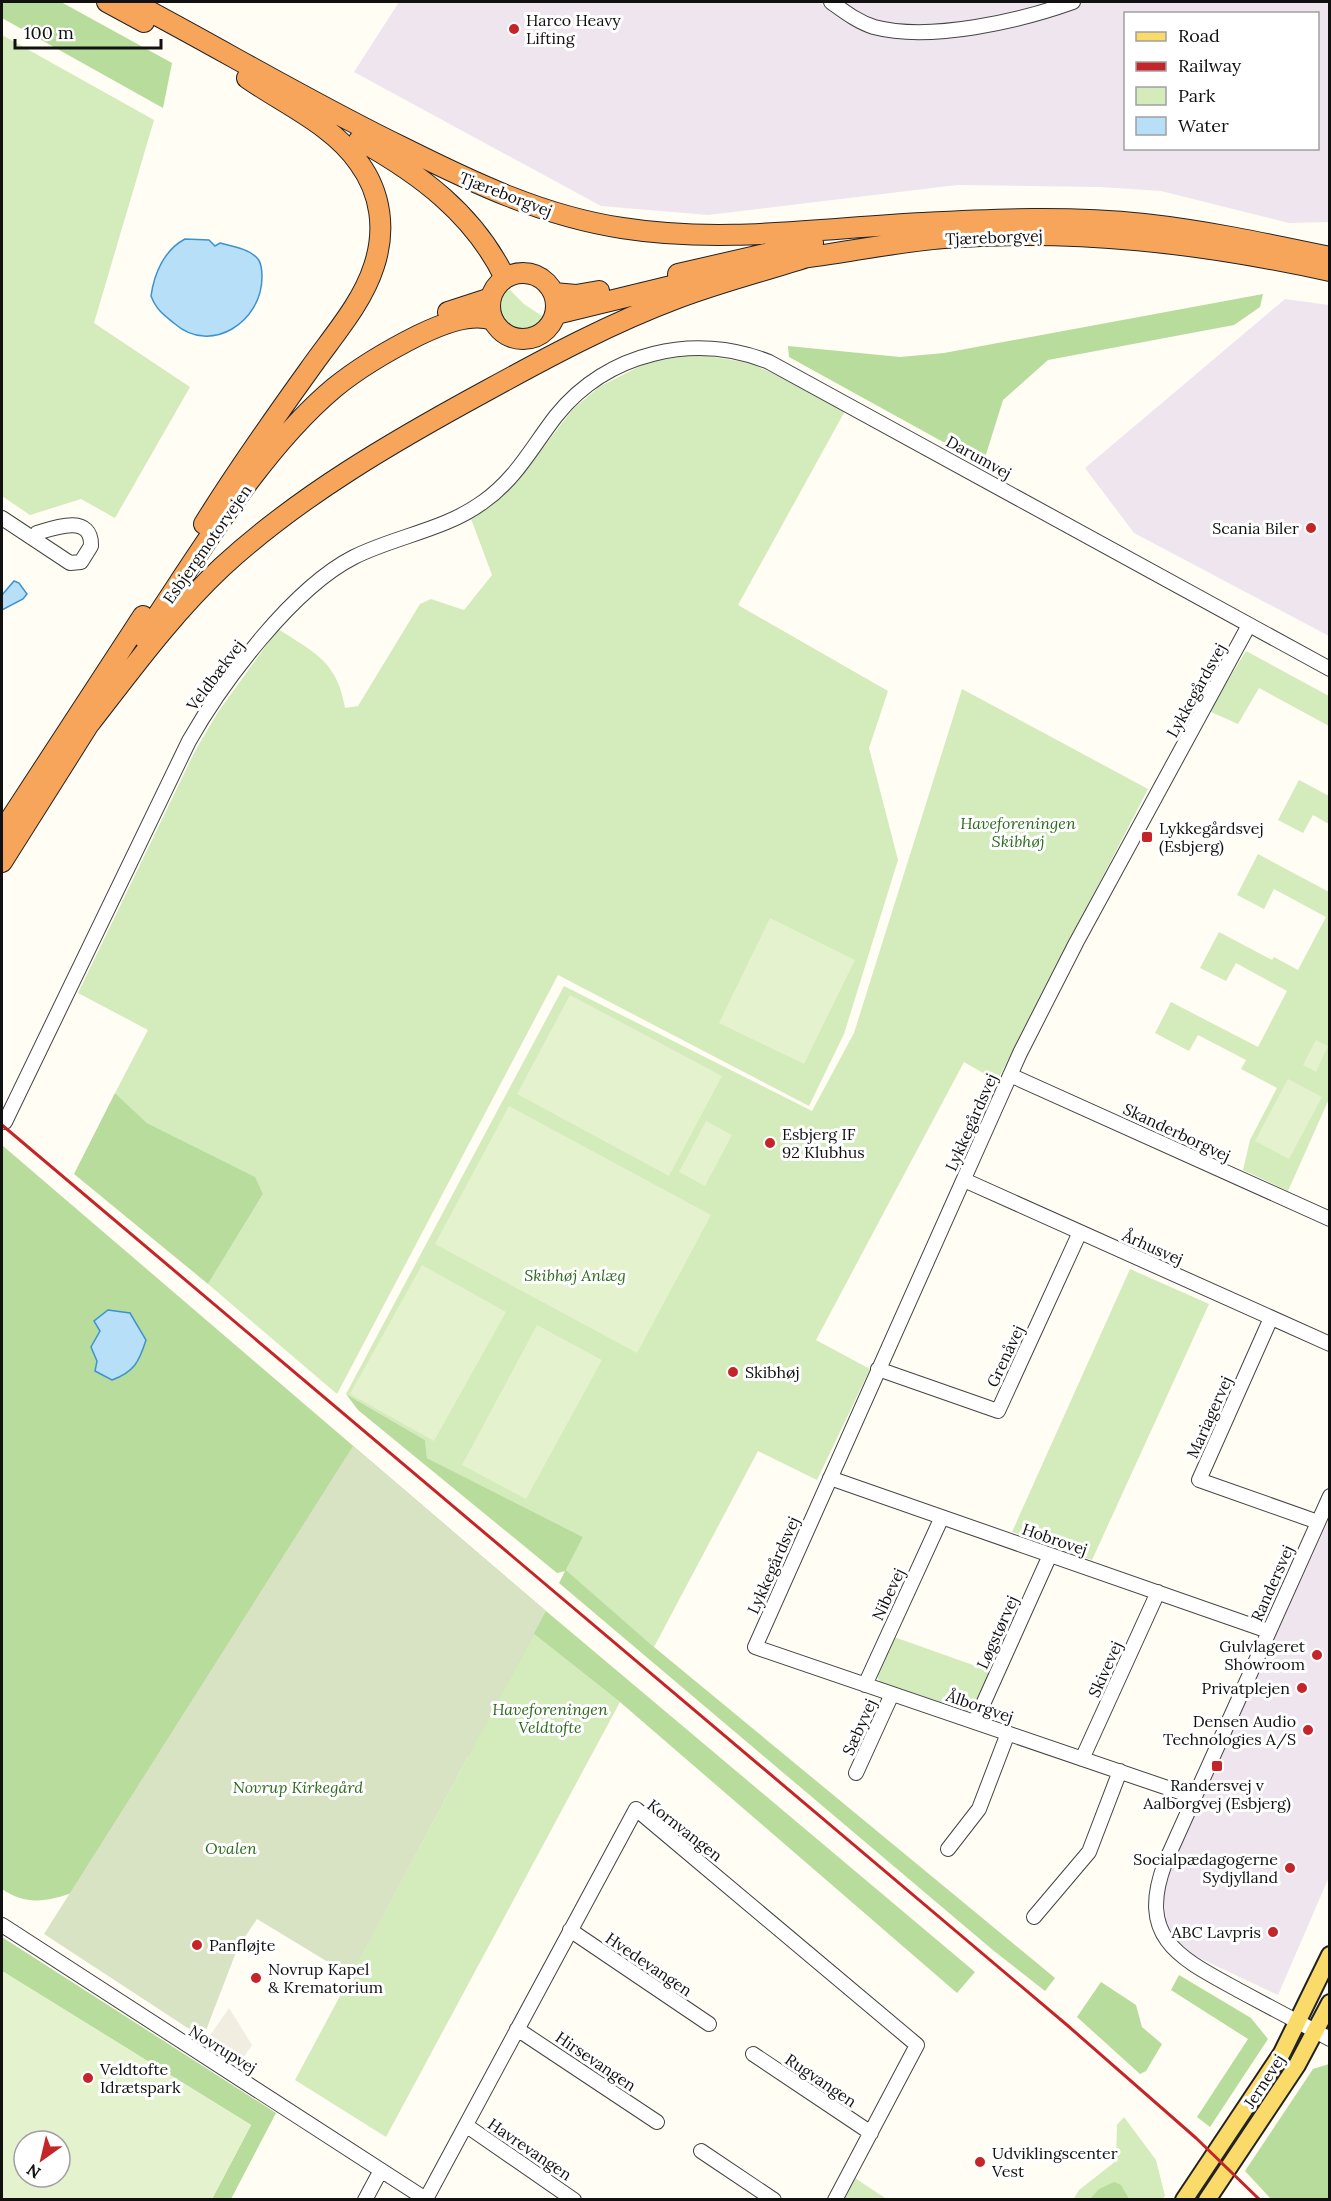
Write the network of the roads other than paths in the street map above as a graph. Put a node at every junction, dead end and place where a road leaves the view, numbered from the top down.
1 (107, 2) edge
2 (132, 2) edge
3 (831, 2) edge
4 (1073, 2) edge
5 (247, 78) junction
6 (365, 129) junction
7 (921, 223) junction
8 (807, 257) junction
9 (1329, 257) edge
10 (1329, 272) edge
11 (511, 276) junction
12 (554, 293) junction
13 (491, 297) junction
14 (556, 314) junction
15 (493, 320) junction
16 (597, 379) joint
17 (2, 518) edge
18 (204, 524) junction
19 (34, 539) dead end
20 (1250, 626) junction
21 (1327, 663) edge
22 (90, 723) junction
23 (2, 832) edge
24 (2, 862) edge
25 (1010, 1075) junction
26 (5, 1122) dead end
27 (963, 1180) junction
28 (1329, 1219) edge
29 (1080, 1232) junction
30 (1271, 1318) junction
31 (1329, 1344) edge
32 (878, 1369) junction
33 (830, 1478) junction
34 (1329, 1496) edge
35 (942, 1517) junction
36 (1318, 1522) junction
37 (1050, 1555) junction
38 (1158, 1593) junction
39 (1268, 1631) junction
40 (755, 1647) joint
41 (865, 1684) junction
42 (892, 1694) junction
43 (975, 1722) junction
44 (1008, 1733) junction
45 (1082, 1759) junction
46 (1120, 1772) junction
47 (856, 1773) dead end
48 (1194, 1797) junction
49 (948, 1850) dead end
50 (1034, 1917) dead end
51 (2, 1925) edge
52 (570, 1930) junction
53 (1329, 1955) edge
54 (1329, 1978) edge
55 (1329, 2003) edge
56 (1299, 2023) junction
57 (709, 2024) dead end
58 (517, 2029) junction
59 (1323, 2036) edge
60 (753, 2054) dead end
61 (1268, 2110) junction
62 (657, 2122) dead end
63 (467, 2126) junction
64 (871, 2133) junction
65 (701, 2151) dead end
66 (381, 2170) junction
67 (365, 2199) edge
68 (427, 2199) edge
69 (574, 2199) edge
70 (774, 2199) edge
71 (835, 2199) edge
72 (1184, 2199) edge
73 (1207, 2199) edge

1 - 5 highway
2 - 6 highway, Tjæreborgvej
3 - 4 street
5 - 11 highway
5 - 18 highway
6 - 7 highway, Tjæreborgvej
6 - 11 highway
7 - 9 highway, Tjæreborgvej
7 - 12 highway, Tjæreborgvej
8 - 10 highway, Tjæreborgvej
8 - 14 highway, Tjæreborgvej
8 - 22 highway
11 - 12 highway
11 - 13 highway
12 - 14 highway
13 - 15 highway
13 - 18 highway, Esbjergmotorvejen
14 - 15 highway
15 - 22 highway, Esbjergmotorvejen
16 - 20 street, Darumvej
16 - 26 street, Veldbækvej
17 - 19 street
18 - 23 highway, Esbjergmotorvejen
20 - 21 street, Darumvej
20 - 25 street, Lykkegårdsvej
22 - 24 highway, Esbjergmotorvejen
25 - 27 street, Lykkegårdsvej
25 - 28 street, Skanderborgvej
27 - 29 street, Århusvej
27 - 32 street, Lykkegårdsvej
29 - 30 street, Århusvej
29 - 32 street, Grenåvej
30 - 31 street, Århusvej
30 - 36 street, Mariagervej
32 - 33 street, Lykkegårdsvej
33 - 35 street, Hobrovej
33 - 40 street, Lykkegårdsvej
34 - 36 street, Randersvej
35 - 37 street, Hobrovej
35 - 41 street, Nibevej
36 - 39 street, Randersvej
37 - 38 street, Hobrovej
37 - 43 street, Løgstørvej
38 - 39 street, Hobrovej
38 - 45 street, Skivevej
39 - 48 street, Randersvej
40 - 41 street, Ålborgvej
41 - 42 street, Ålborgvej
42 - 43 street, Ålborgvej
42 - 47 street, Sæbyvej
43 - 44 street, Ålborgvej
44 - 45 street, Ålborgvej
44 - 49 street
45 - 46 street, Ålborgvej
46 - 48 street, Ålborgvej
46 - 50 street
48 - 56 street, Randersvej
51 - 66 street, Novrupvej
52 - 57 street, Hvedevangen
52 - 58 street, Kornvangen
52 - 64 street, Kornvangen
53 - 56 main road, Jernevej
54 - 59 main road
55 - 59 main road, Jernevej
56 - 59 street, Randersvej
56 - 61 main road
56 - 72 main road, Jernevej
58 - 62 street, Hirsevangen
58 - 63 street, Kornvangen
59 - 61 main road, Jernevej
60 - 64 street, Rugvangen
61 - 73 main road, Jernevej
63 - 68 street, Kornvangen
63 - 69 street, Havrevangen
64 - 71 street, Kornvangen
65 - 70 street
66 - 67 street
66 - 68 street, Novrupvej

